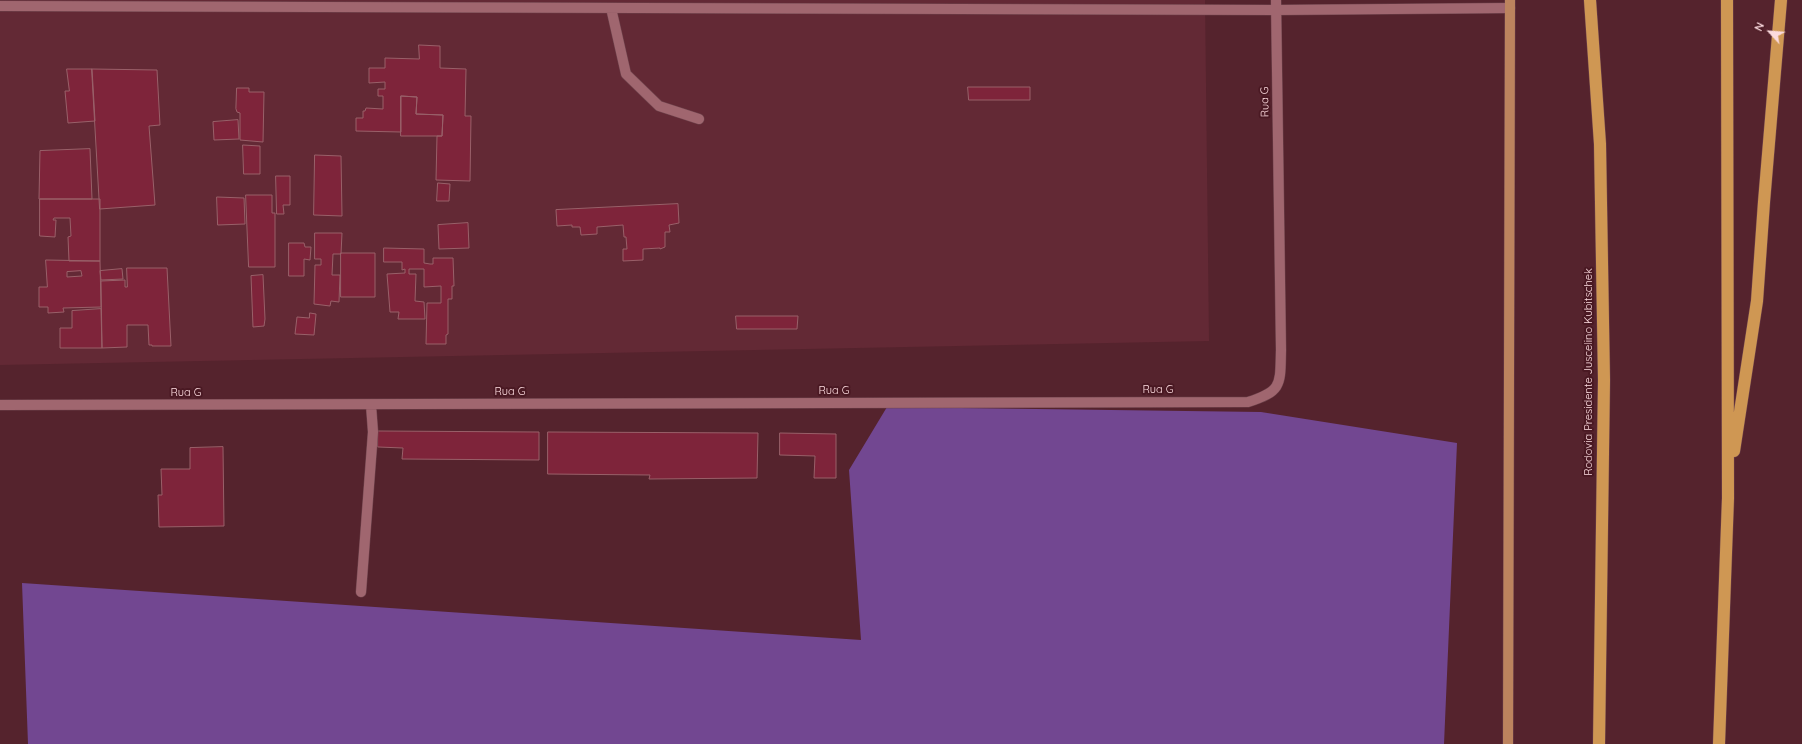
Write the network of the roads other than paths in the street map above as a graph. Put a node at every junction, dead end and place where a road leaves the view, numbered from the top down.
1 (1590, 0) edge
2 (1727, 0) edge
3 (1781, 0) edge
4 (1510, 4) edge
5 (1276, 5) edge
6 (0, 6) edge
7 (611, 8) junction
8 (699, 119) dead end
9 (0, 405) edge
10 (371, 405) junction
11 (1728, 498) junction
12 (361, 592) dead end
13 (1508, 744) edge
14 (1599, 744) edge
15 (1719, 744) edge

1 - 14 highway, Rodovia Presidente Juscelino Kubitschek
2 - 11 highway
3 - 11 highway
4 - 5 street
4 - 13 main road
5 - 7 street
5 - 10 street, Rua G
6 - 7 street
7 - 8 street
9 - 10 street, Rua G
10 - 12 street
11 - 15 highway

